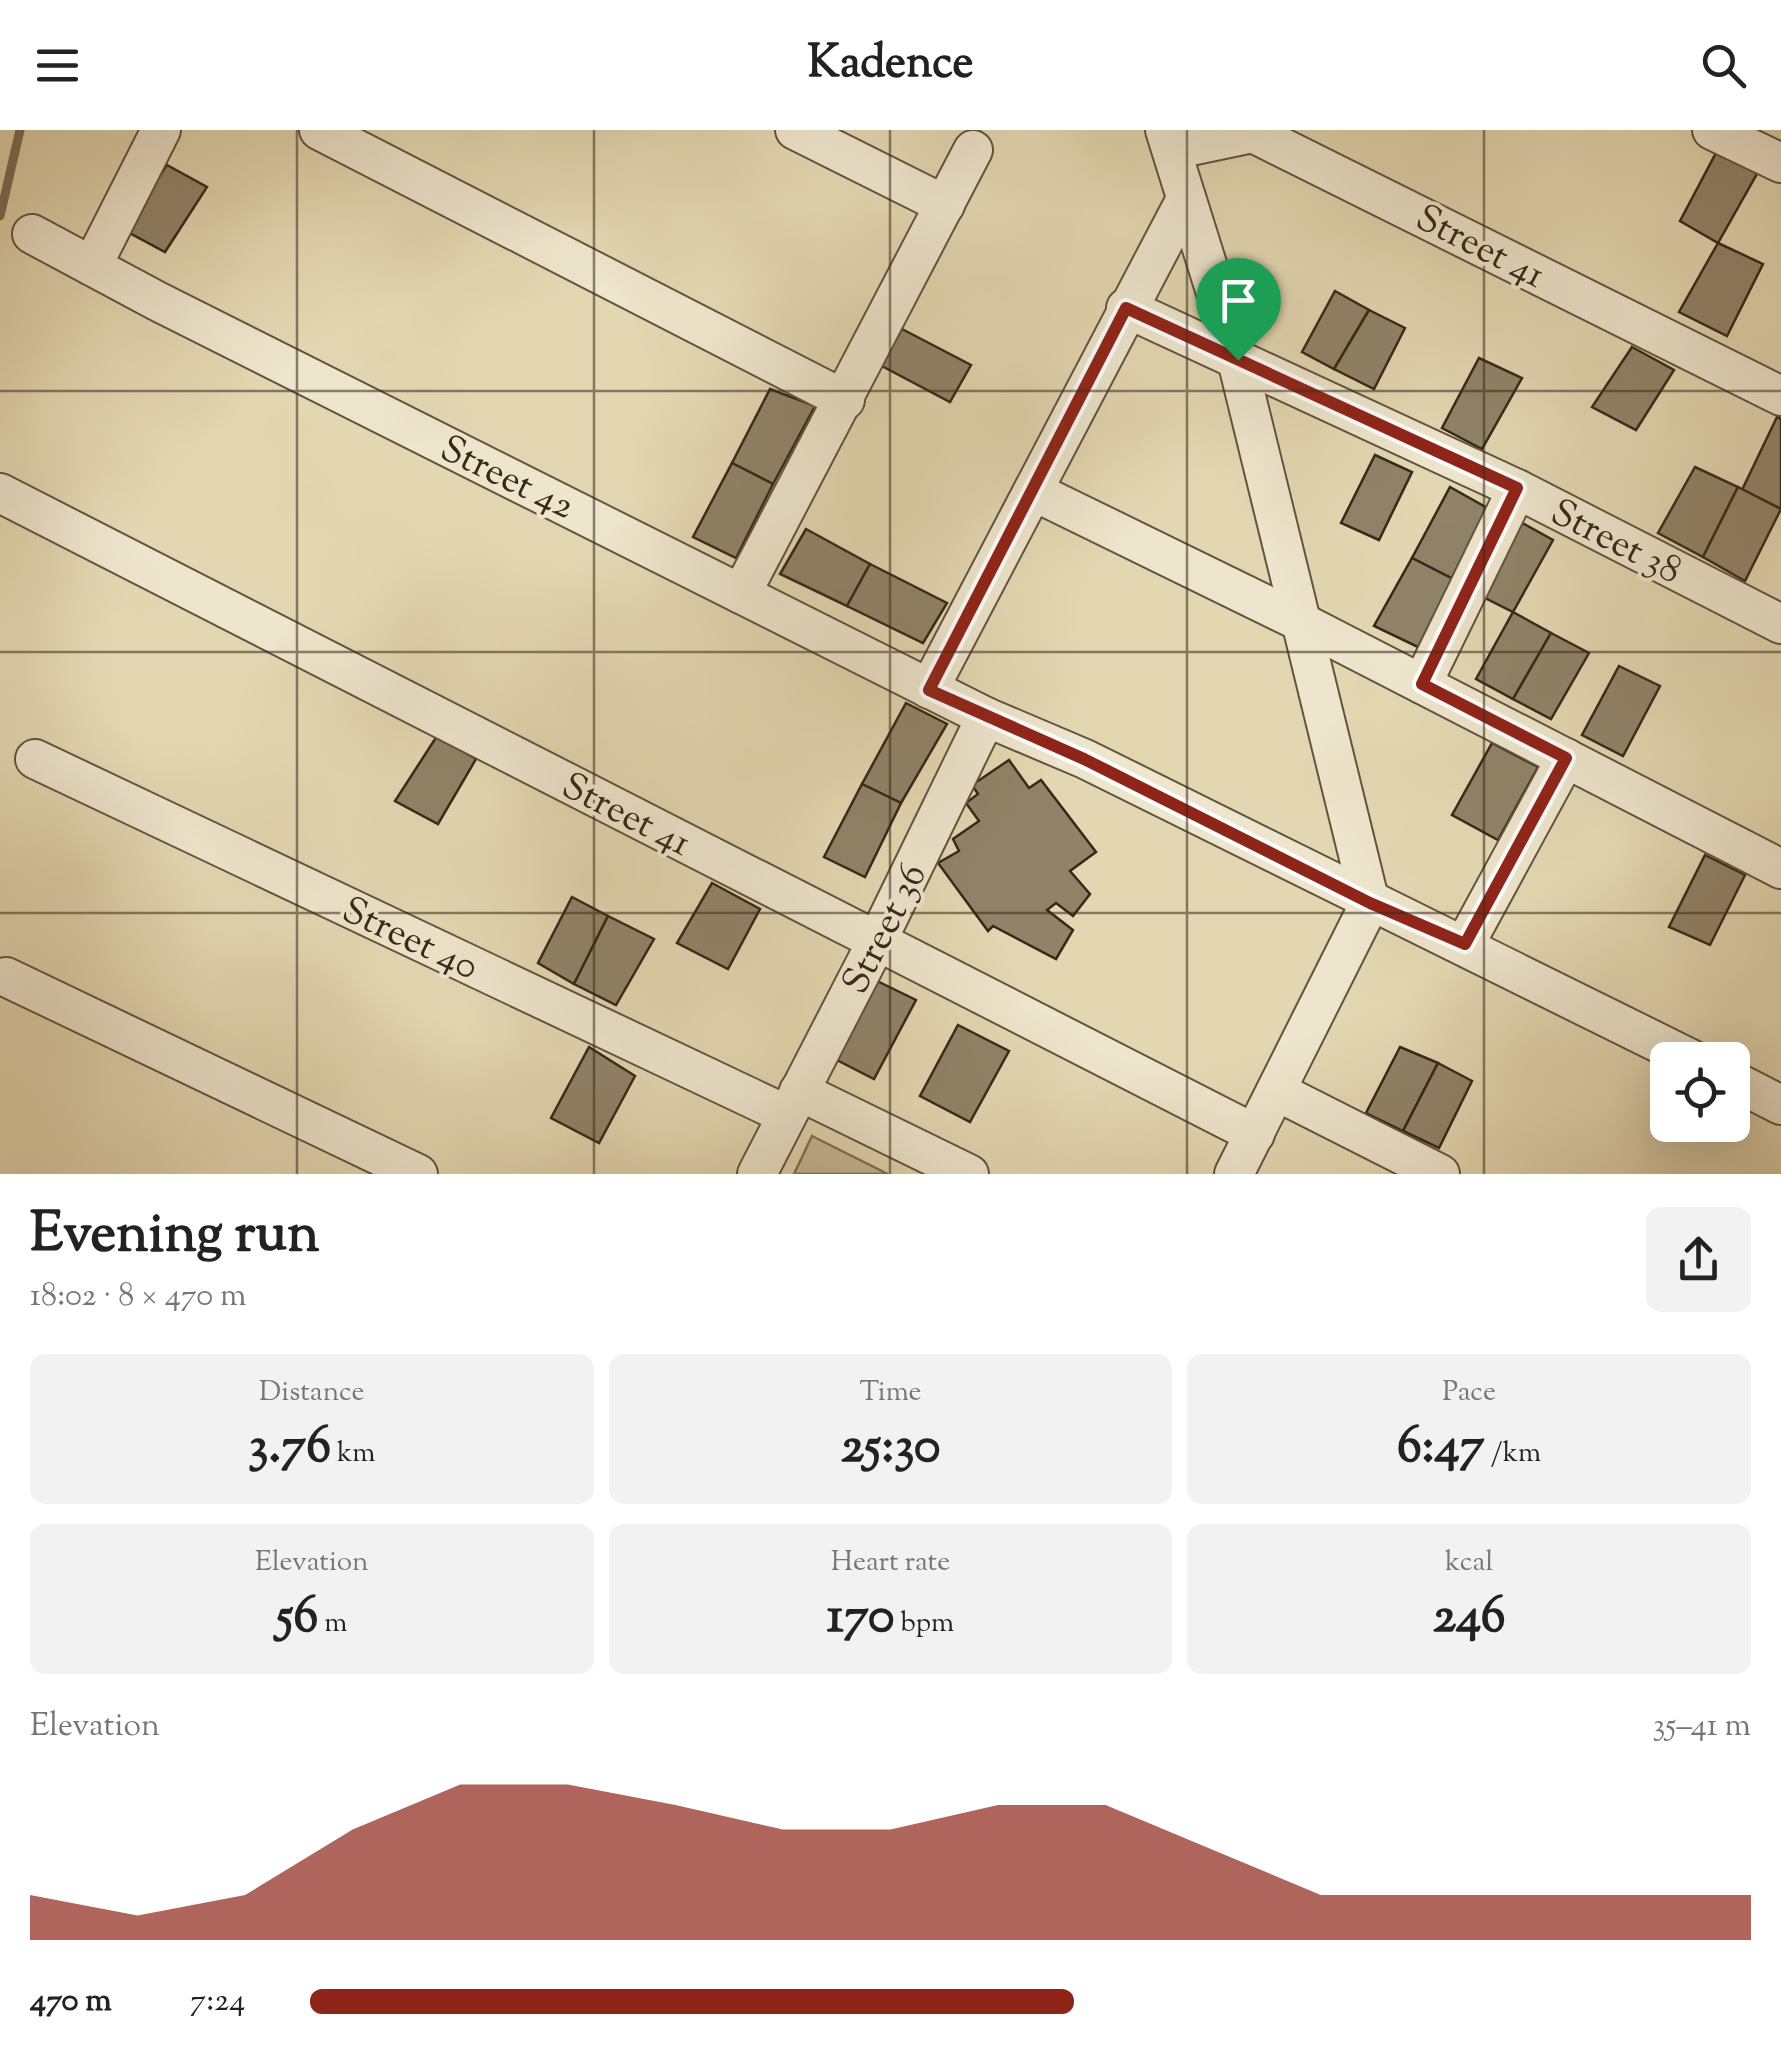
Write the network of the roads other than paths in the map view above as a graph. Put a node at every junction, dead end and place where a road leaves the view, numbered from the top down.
1 (161, 130) edge
2 (319, 130) edge
3 (795, 130) edge
4 (1712, 130) edge
5 (1168, 140) edge
6 (973, 150) dead end
7 (1781, 163) edge
8 (1186, 199) junction
9 (945, 205) junction
10 (32, 234) dead end
11 (92, 266) junction
12 (1126, 308) junction
13 (1238, 360) junction
14 (1781, 396) edge
15 (845, 400) junction
16 (1517, 488) junction
17 (1033, 491) junction
18 (0, 492) edge
19 (742, 594) junction
20 (1777, 609) edge
21 (1305, 624) junction
22 (1422, 684) junction
23 (929, 690) junction
24 (986, 717) junction
25 (1566, 758) junction
26 (35, 759) dead end
27 (1781, 870) edge
28 (1370, 903) junction
29 (878, 941) junction
30 (1465, 944) junction
31 (6, 977) dead end
32 (1658, 1042) edge
33 (1750, 1089) edge
34 (1276, 1091) junction
35 (793, 1103) junction
36 (1781, 1105) edge
37 (1254, 1134) junction
38 (418, 1174) edge
39 (756, 1174) edge
40 (969, 1174) edge
41 (1234, 1174) edge
42 (1440, 1174) edge

1 - 11 street
2 - 15 street
3 - 9 street
4 - 7 street
5 - 8 street
5 - 14 street, Street 41
6 - 9 street
8 - 12 street
8 - 13 street
9 - 15 street
10 - 11 street, Street 42
11 - 19 street, Street 42
12 - 13 street, Street 38
12 - 17 street
13 - 16 street, Street 38
13 - 21 street
15 - 19 street
16 - 20 street, Street 38
16 - 22 street
17 - 21 street
17 - 23 street
18 - 29 street, Street 41
19 - 23 street, Street 42
21 - 22 street
21 - 28 street
22 - 25 street
23 - 24 street, Street 42
24 - 28 street
24 - 29 street, Street 36
25 - 27 street
25 - 30 street
26 - 35 street, Street 40
28 - 30 street
28 - 34 street
29 - 35 street, Street 36
29 - 37 street, Street 41
30 - 32 street
31 - 38 street
33 - 36 street
34 - 37 street
34 - 42 street
35 - 39 street, Street 36
35 - 40 street, Street 40
37 - 41 street

